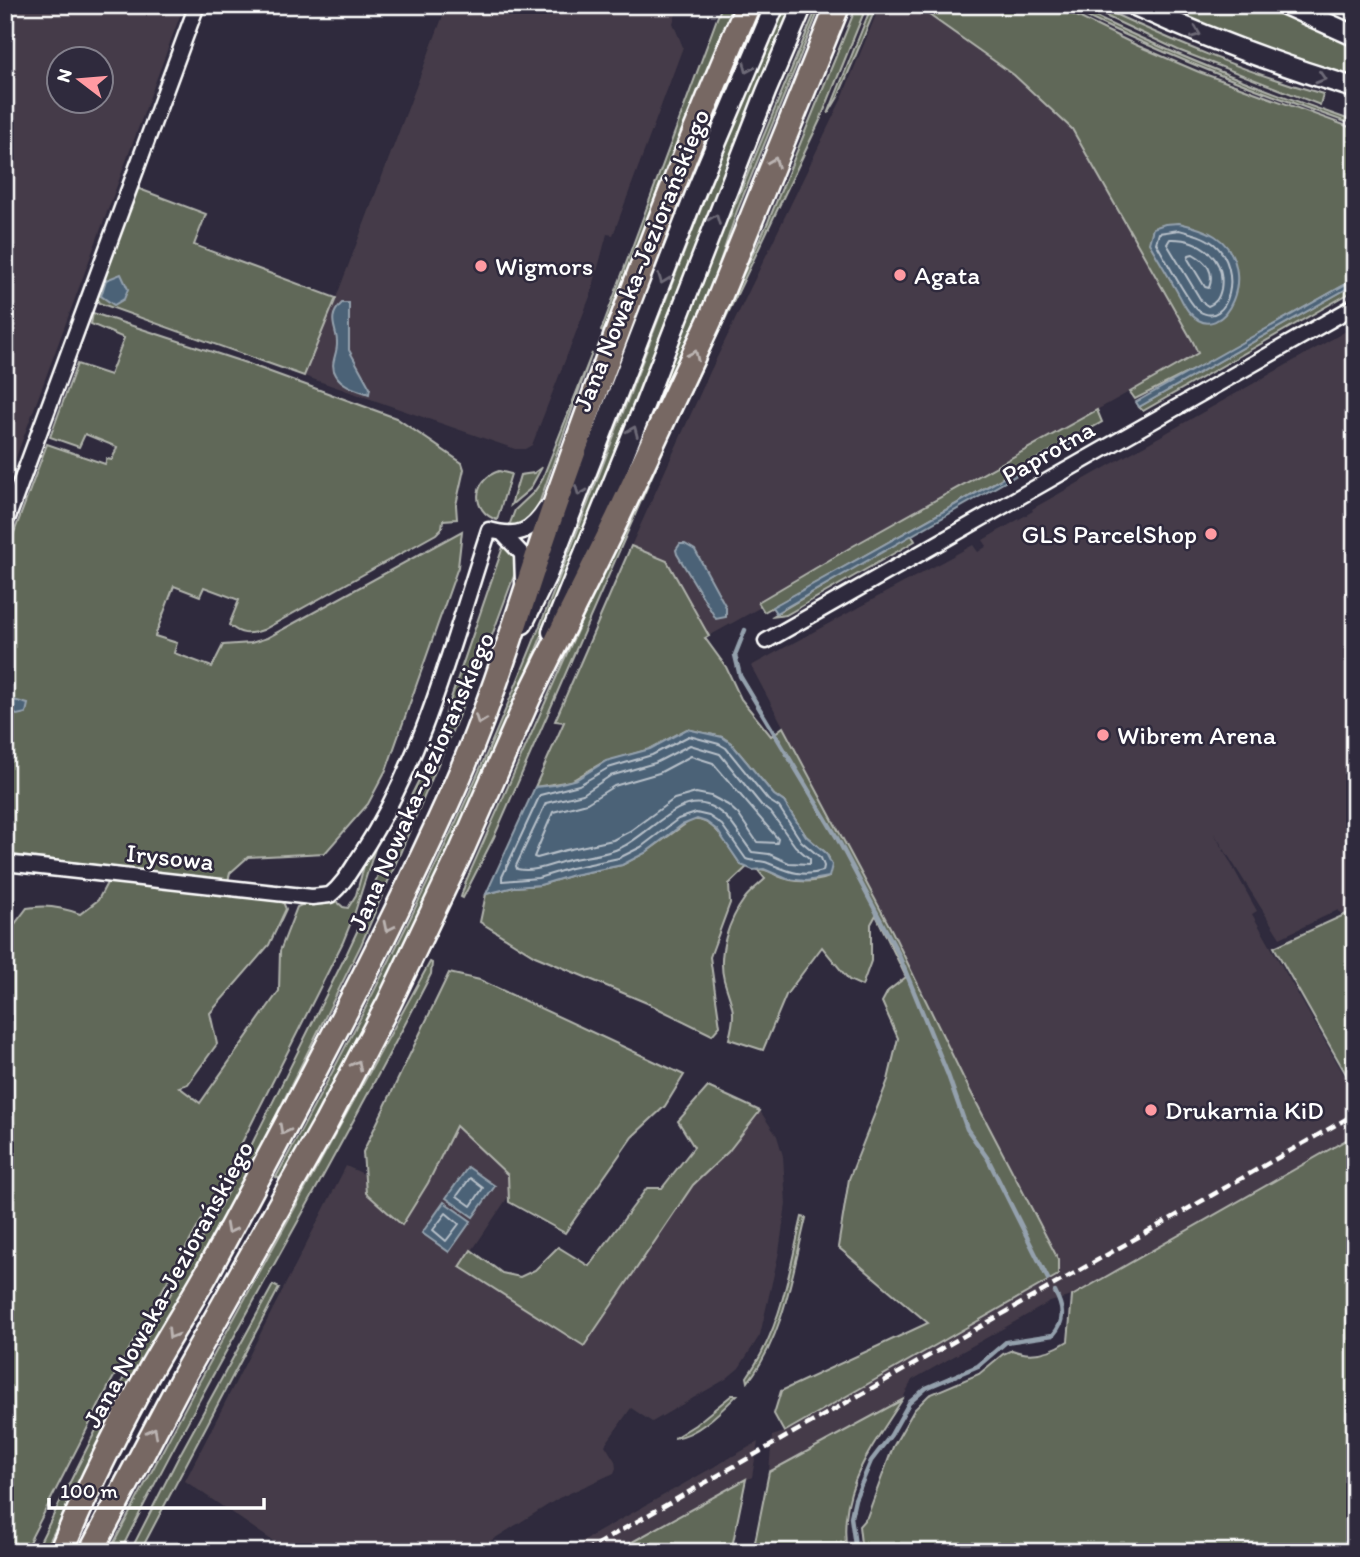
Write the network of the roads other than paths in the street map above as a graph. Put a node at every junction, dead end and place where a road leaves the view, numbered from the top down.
1 (197, 5) edge
2 (748, 5) edge
3 (775, 5) edge
4 (803, 5) edge
5 (1133, 5) edge
6 (1286, 5) edge
7 (838, 10) edge
8 (1355, 36) edge
9 (1355, 88) edge
10 (1355, 306) edge
11 (562, 484) junction
12 (8, 517) dead end
13 (504, 534) junction
14 (524, 596) junction
15 (766, 641) dead end
16 (503, 655) junction
17 (529, 697) junction
18 (5, 863) edge
19 (80, 1505) junction
20 (95, 1546) edge
21 (54, 1552) edge
22 (61, 1552) edge

1 - 12 street
2 - 11 main road
3 -> 16 street, Jana Nowaka-Jeziorańskiego
17 -> 4 street, Jana Nowaka-Jeziorańskiego
5 -> 9 main road
6 - 8 main road
17 -> 7 main road
10 - 15 street, Paprotna
11 - 13 street
11 - 14 main road
13 - 14 street
13 - 18 street, Irysowa
14 - 16 main road
16 -> 19 main road, Jana Nowaka-Jeziorańskiego
20 -> 17 main road, Jana Nowaka-Jeziorańskiego
19 - 21 main road
19 - 22 main road, Jana Nowaka-Jeziorańskiego

